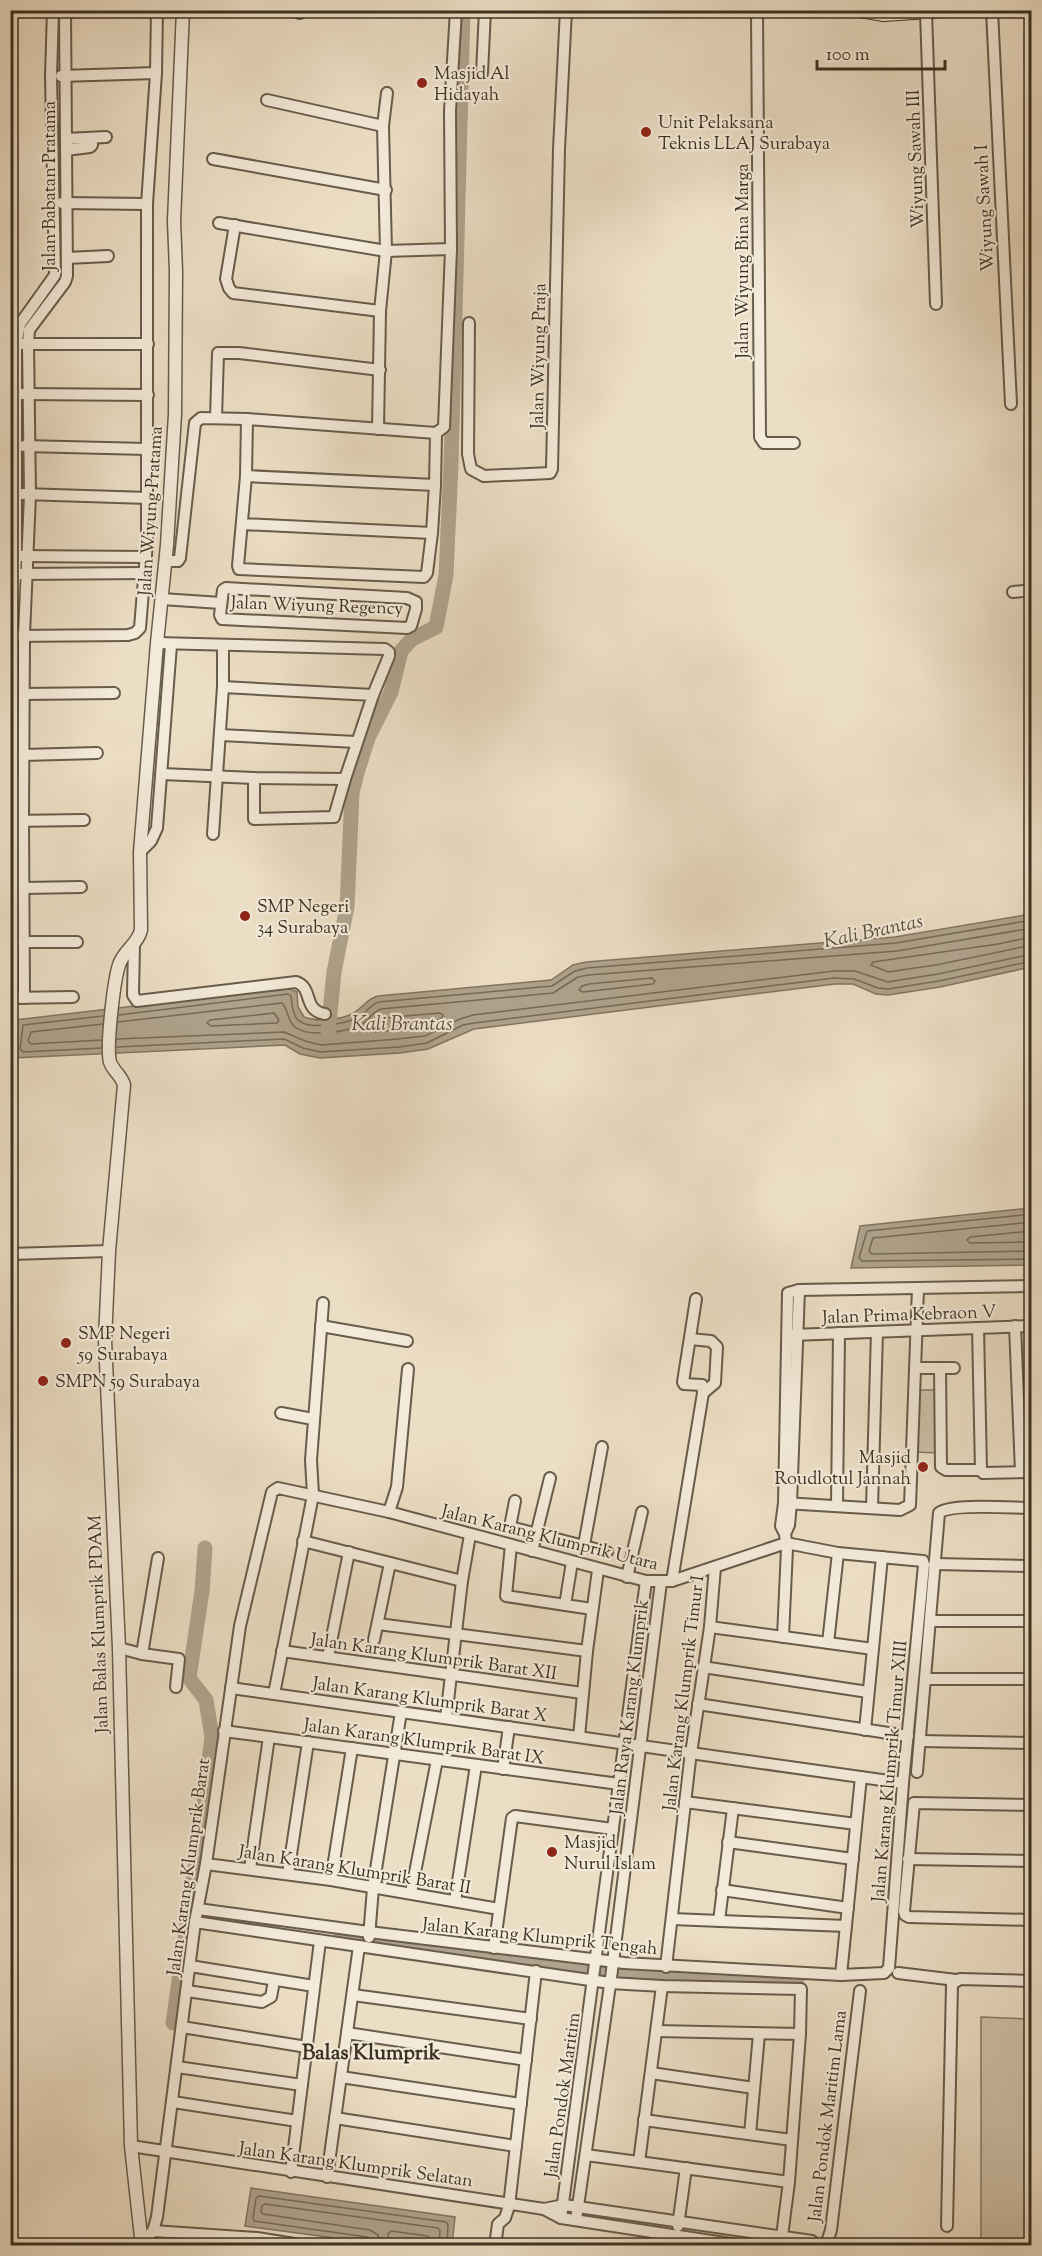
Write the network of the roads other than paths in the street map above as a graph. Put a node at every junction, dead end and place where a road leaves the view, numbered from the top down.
1 (53, 10) edge
2 (104, 10) edge
3 (157, 10) edge
4 (183, 10) edge
5 (291, 10) edge
6 (300, 10) edge
7 (456, 10) edge
8 (485, 10) edge
9 (566, 10) edge
10 (757, 10) edge
11 (860, 10) edge
12 (943, 10) edge
13 (992, 10) edge
14 (65, 11) edge
15 (926, 12) junction
16 (156, 73) junction
17 (482, 73) dead end
18 (51, 76) junction
19 (66, 76) junction
20 (387, 93) dead end
21 (267, 100) dead end
22 (383, 126) junction
23 (106, 137) dead end
24 (66, 145) junction
25 (213, 159) dead end
26 (386, 190) junction
27 (52, 203) junction
28 (67, 204) junction
29 (147, 204) junction
30 (219, 223) dead end
31 (235, 225) junction
32 (451, 249) junction
33 (386, 251) junction
34 (108, 256) dead end
35 (67, 258) junction
36 (936, 304) dead end
37 (381, 310) junction
38 (469, 323) dead end
39 (28, 343) junction
40 (16, 344) junction
41 (148, 344) junction
42 (380, 370) junction
43 (16, 393) junction
44 (28, 394) junction
45 (148, 395) junction
46 (1011, 404) dead end
47 (216, 418) junction
48 (247, 419) junction
49 (378, 429) junction
50 (436, 433) junction
51 (794, 443) dead end
52 (16, 445) junction
53 (29, 446) junction
54 (147, 449) junction
55 (246, 476) junction
56 (435, 485) junction
57 (16, 494) junction
58 (30, 495) junction
59 (148, 498) junction
60 (242, 524) junction
61 (432, 533) junction
62 (21, 556) junction
63 (146, 557) junction
64 (166, 561) junction
65 (145, 573) junction
66 (21, 574) junction
67 (1032, 590) edge
68 (1013, 592) dead end
69 (162, 600) junction
70 (221, 603) junction
71 (24, 635) junction
72 (11, 636) edge
73 (157, 643) junction
74 (171, 645) junction
75 (223, 646) junction
76 (223, 687) junction
77 (114, 693) dead end
78 (24, 694) junction
79 (373, 694) junction
80 (11, 724) edge
81 (10, 732) edge
82 (220, 735) junction
83 (356, 742) junction
84 (98, 753) dead end
85 (23, 755) junction
86 (162, 774) junction
87 (216, 776) junction
88 (254, 778) junction
89 (345, 779) junction
90 (22, 820) junction
91 (84, 820) dead end
92 (10, 821) edge
93 (213, 834) dead end
94 (140, 852) junction
95 (81, 887) dead end
96 (23, 888) junction
97 (23, 942) junction
98 (77, 942) dead end
99 (134, 944) junction
100 (10, 983) edge
101 (73, 997) dead end
102 (11, 998) edge
103 (24, 998) junction
104 (112, 1006) joint
105 (325, 1014) dead end
106 (109, 1251) junction
107 (10, 1254) edge
108 (1032, 1286) edge
109 (918, 1287) junction
110 (799, 1290) junction
111 (696, 1299) dead end
112 (322, 1303) dead end
113 (321, 1326) junction
114 (1015, 1326) junction
115 (1032, 1326) edge
116 (978, 1328) junction
117 (917, 1331) junction
118 (877, 1332) junction
119 (839, 1333) junction
120 (793, 1335) junction
121 (690, 1339) junction
122 (407, 1341) dead end
123 (916, 1368) junction
124 (940, 1368) junction
125 (954, 1368) dead end
126 (408, 1369) dead end
127 (703, 1393) junction
128 (281, 1413) dead end
129 (313, 1419) junction
130 (602, 1447) dead end
131 (981, 1470) junction
132 (1026, 1472) edge
133 (550, 1478) dead end
134 (270, 1493) joint
135 (313, 1495) junction
136 (515, 1501) dead end
137 (788, 1503) junction
138 (837, 1504) junction
139 (872, 1508) junction
140 (1032, 1508) edge
141 (389, 1510) junction
142 (642, 1512) dead end
143 (470, 1535) junction
144 (786, 1539) junction
145 (303, 1541) junction
146 (534, 1542) junction
147 (511, 1545) junction
148 (584, 1545) junction
149 (349, 1552) junction
150 (607, 1552) dead end
151 (838, 1553) junction
152 (882, 1557) junction
153 (158, 1558) dead end
154 (572, 1562) junction
155 (390, 1563) junction
156 (929, 1564) junction
157 (1032, 1566) edge
158 (715, 1567) junction
159 (629, 1569) junction
160 (598, 1570) junction
161 (671, 1575) junction
162 (462, 1581) junction
163 (646, 1581) junction
164 (566, 1605) junction
165 (592, 1609) junction
166 (1032, 1621) edge
167 (930, 1622) junction
168 (378, 1624) junction
169 (710, 1627) junction
170 (455, 1635) junction
171 (783, 1637) junction
172 (374, 1640) dead end
173 (828, 1643) junction
174 (119, 1648) junction
175 (873, 1649) junction
176 (282, 1651) junction
177 (586, 1651) junction
178 (141, 1654) junction
179 (328, 1657) junction
180 (703, 1667) junction
181 (452, 1675) junction
182 (926, 1678) junction
183 (1032, 1679) edge
184 (176, 1687) dead end
185 (231, 1688) junction
186 (868, 1692) junction
187 (582, 1693) junction
188 (274, 1694) junction
189 (698, 1704) junction
190 (401, 1712) junction
191 (446, 1718) junction
192 (509, 1727) junction
193 (865, 1730) junction
194 (224, 1731) junction
195 (908, 1736) junction
196 (269, 1737) junction
197 (579, 1737) junction
198 (920, 1741) junction
199 (308, 1742) junction
200 (1032, 1743) edge
201 (624, 1744) junction
202 (640, 1746) junction
203 (352, 1748) junction
204 (691, 1753) junction
205 (394, 1754) junction
206 (437, 1760) junction
207 (476, 1765) junction
208 (503, 1769) junction
209 (917, 1772) dead end
210 (861, 1777) junction
211 (903, 1783) junction
212 (619, 1784) junction
213 (685, 1802) junction
214 (1032, 1805) edge
215 (732, 1808) junction
216 (856, 1824) junction
217 (613, 1829) junction
218 (728, 1842) junction
219 (853, 1858) junction
220 (908, 1859) junction
221 (1032, 1861) edge
222 (206, 1864) junction
223 (250, 1869) junction
224 (288, 1874) junction
225 (331, 1880) junction
226 (373, 1888) junction
227 (722, 1890) junction
228 (411, 1893) junction
229 (455, 1901) junction
230 (848, 1908) junction
231 (499, 1909) junction
232 (196, 1915) junction
233 (672, 1919) junction
234 (1032, 1920) edge
235 (719, 1921) junction
236 (846, 1926) junction
237 (320, 1941) junction
238 (367, 1941) junction
239 (494, 1948) junction
240 (190, 1966) junction
241 (666, 1967) junction
242 (595, 1970) junction
243 (536, 1971) junction
244 (612, 1973) junction
245 (898, 1973) dead end
246 (880, 1974) joint
247 (841, 1975) junction
248 (956, 1980) junction
249 (274, 1981) junction
250 (1032, 1981) edge
251 (314, 1986) junction
252 (662, 1986) junction
253 (187, 1991) junction
254 (860, 1991) dead end
255 (353, 1995) junction
256 (531, 2019) junction
257 (182, 2027) junction
258 (656, 2031) junction
259 (347, 2033) junction
260 (759, 2034) junction
261 (800, 2034) junction
262 (307, 2047) junction
263 (526, 2060) junction
264 (177, 2067) junction
265 (651, 2073) junction
266 (341, 2077) junction
267 (302, 2085) junction
268 (754, 2088) junction
269 (173, 2102) junction
270 (521, 2104) junction
271 (335, 2118) junction
272 (644, 2120) junction
273 (297, 2121) junction
274 (750, 2134) junction
275 (792, 2140) junction
276 (516, 2146) junction
277 (136, 2147) junction
278 (163, 2152) junction
279 (586, 2155) junction
280 (639, 2162) junction
281 (686, 2168) junction
282 (291, 2172) junction
283 (327, 2177) junction
284 (789, 2182) junction
285 (509, 2204) junction
286 (564, 2205) junction
287 (579, 2207) junction
288 (544, 2209) junction
289 (561, 2218) junction
290 (576, 2220) junction
291 (678, 2222) junction
292 (947, 2226) dead end
293 (153, 2231) junction
294 (676, 2236) junction
295 (782, 2236) junction
296 (256, 2241) edge
297 (810, 2243) edge
298 (142, 2244) edge
299 (826, 2245) edge
300 (307, 2246) edge
301 (495, 2246) edge
302 (744, 2246) edge

1 - 18 street, Jalan Babatan Pratama
2 - 14 street
3 - 16 street, Jalan Wiyung Pratama
4 - 64 street, Jalan Wiyung Pratama
5 - 6 street
7 - 32 street
8 - 17 street
9 - 38 street, Jalan Wiyung Praja
10 - 51 street, Jalan Wiyung Bina Marga
11 - 15 main road
12 - 15 main road
13 - 46 street, Wiyung Sawah I
14 - 19 street, Jalan Babatan Pratama
15 - 36 street, Wiyung Sawah III
16 - 19 street
16 - 29 street, Jalan Wiyung Pratama
18 - 19 street
18 - 27 street, Jalan Babatan Pratama
19 - 24 street, Jalan Babatan Pratama
20 - 22 street
21 - 22 street
22 - 26 street
23 - 24 street
24 - 28 street, Jalan Babatan Pratama
25 - 26 street
26 - 33 street
27 - 28 street
27 - 40 street, Jalan Babatan Pratama
28 - 29 street
28 - 35 street, Jalan Babatan Pratama
29 - 41 street, Jalan Wiyung Pratama
30 - 31 street
31 - 33 street
31 - 37 street
32 - 33 street
32 - 50 street
33 - 37 street
34 - 35 street
35 - 39 street, Jalan Babatan Pratama
37 - 42 street
39 - 40 street
39 - 41 street
39 - 44 street, Jalan Babatan Pratama
40 - 43 street, Jalan Babatan Pratama
41 - 45 street, Jalan Wiyung Pratama
42 - 47 street
42 - 49 street
43 - 44 street
43 - 52 street, Jalan Babatan Pratama
44 - 45 street
44 - 53 street, Jalan Babatan Pratama
45 - 54 street, Jalan Wiyung Pratama
47 - 48 street
47 - 64 street
48 - 49 street
48 - 55 street
49 - 50 street
50 - 56 street
52 - 53 street
52 - 57 street, Jalan Babatan Pratama
53 - 54 street
53 - 58 street, Jalan Babatan Pratama
54 - 59 street, Jalan Wiyung Pratama
55 - 56 street
55 - 60 street
56 - 61 street
57 - 58 street
57 - 62 street, Jalan Babatan Pratama
58 - 59 street
58 - 62 street, Jalan Babatan Pratama
59 - 63 street, Jalan Wiyung Pratama
60 - 61 street
60 - 61 street
62 - 63 street
62 - 66 street, Jalan Babatan Pratama
63 - 65 street, Jalan Wiyung Pratama
64 - 69 street, Jalan Wiyung Pratama
65 - 66 street
65 - 71 street, Jalan Wiyung Pratama
66 - 71 street, Jalan Babatan Pratama
66 - 72 street, Jalan Babatan Pratama
67 - 68 street
69 - 70 street, Jalan Wiyung Regency
69 - 73 street, Jalan Wiyung Pratama
70 - 70 street, Jalan Wiyung Regency
71 - 72 street
71 - 78 street, Jalan Babatan Pratama
72 - 80 street, Jalan Babatan Pratama
73 - 74 street
73 - 94 street, Jalan Wiyung Pratama
74 - 75 street
74 - 86 street
75 - 76 street
75 - 79 street
76 - 79 street
76 - 82 street
77 - 78 street
78 - 85 street, Jalan Babatan Pratama
79 - 83 street
80 - 81 street, Jalan Babatan Pratama
82 - 83 street
82 - 87 street
83 - 89 street
84 - 85 street
85 - 90 street, Jalan Babatan Pratama
86 - 87 street
86 - 94 street
87 - 88 street
87 - 93 street
88 - 89 street
88 - 89 street
90 - 91 street
90 - 92 street
90 - 96 street, Jalan Babatan Pratama
94 - 99 street, Jalan Wiyung Pratama
95 - 96 street
96 - 97 street, Jalan Babatan Pratama
97 - 98 street
97 - 103 street, Jalan Babatan Pratama
99 - 104 street, Jalan Wiyung Pratama
99 - 105 street
100 - 102 street
101 - 103 street
102 - 103 street
104 - 106 street, Jalan Balas Klumprik PDAM
106 - 107 street
106 - 174 street, Jalan Balas Klumprik PDAM
108 - 109 street
109 - 110 street
109 - 117 street
110 - 120 street
110 - 120 street
111 - 121 street
112 - 113 street
113 - 122 street
113 - 129 street
114 - 115 street, Jalan Prima Kebraon V
114 - 116 street, Jalan Prima Kebraon V
114 - 132 street
116 - 117 street, Jalan Prima Kebraon V
116 - 131 street
117 - 118 street, Jalan Prima Kebraon V
117 - 123 street
118 - 119 street, Jalan Prima Kebraon V
118 - 139 street
119 - 120 street, Jalan Prima Kebraon V
119 - 138 street
120 - 137 street
121 - 127 street
121 - 127 street
123 - 124 street
123 - 139 street
124 - 125 street
124 - 131 street
126 - 141 street
127 - 161 street
128 - 129 street
129 - 135 street
130 - 148 street
131 - 132 street
133 - 146 street
134 - 135 street, Jalan Karang Klumprik Utara
134 - 185 street, Jalan Karang Klumprik Barat
135 - 141 street, Jalan Karang Klumprik Utara
135 - 145 street
136 - 146 street
137 - 138 street
137 - 144 street
138 - 139 street
140 - 156 street
141 - 143 street, Jalan Karang Klumprik Utara
142 - 159 street
143 - 147 street, Jalan Karang Klumprik Utara
143 - 162 street
144 - 151 street, Jalan Karang Klumprik Utara
144 - 158 street, Jalan Karang Klumprik Utara
144 - 171 street
145 - 149 street
145 - 176 street
146 - 147 street, Jalan Karang Klumprik Utara
146 - 148 street
146 - 154 street, Jalan Karang Klumprik Utara
147 - 164 street
148 - 150 street
149 - 155 street
149 - 179 street
151 - 152 street, Jalan Karang Klumprik Utara
151 - 173 street
152 - 156 street, Jalan Karang Klumprik Utara
152 - 175 street
153 - 178 street
154 - 160 street, Jalan Karang Klumprik Utara
154 - 164 street
155 - 162 street
155 - 168 street
156 - 157 street, Jalan Karang Klumprik Utara
156 - 167 street
156 - 195 street, Jalan Karang Klumprik Timur XIII
158 - 161 street, Jalan Karang Klumprik Utara
158 - 169 street, Jalan Karang Klumprik Timur I
159 - 160 street, Jalan Karang Klumprik Utara
159 - 163 street, Jalan Karang Klumprik Utara
160 - 165 street
161 - 163 street, Jalan Karang Klumprik Utara
161 - 202 street, Jalan Raya Karang Klumprik
162 - 170 street
163 - 201 street, Jalan Raya Karang Klumprik
164 - 165 street
165 - 177 street
166 - 167 street
167 - 182 street
168 - 170 street
168 - 172 street
169 - 171 street
169 - 180 street, Jalan Karang Klumprik Timur I
170 - 177 street
170 - 181 street
171 - 173 street
173 - 175 street
174 - 178 street
174 - 277 street, Jalan Balas Klumprik PDAM
175 - 186 street
176 - 179 street, Jalan Karang Klumprik Barat XII
176 - 188 street
177 - 187 street
178 - 184 street
179 - 181 street, Jalan Karang Klumprik Barat XII
180 - 186 street
180 - 189 street, Jalan Karang Klumprik Timur I
181 - 187 street, Jalan Karang Klumprik Barat XII
181 - 191 street
182 - 183 street
182 - 198 street
185 - 188 street, Jalan Karang Klumprik Barat X
185 - 194 street, Jalan Karang Klumprik Barat
186 - 193 street
187 - 197 street
188 - 190 street, Jalan Karang Klumprik Barat X
189 - 193 street
189 - 204 street, Jalan Karang Klumprik Timur I
190 - 191 street, Jalan Karang Klumprik Barat X
190 - 205 street
191 - 192 street, Jalan Karang Klumprik Barat X
192 - 197 street, Jalan Karang Klumprik Barat X
192 - 208 street
193 - 195 street
194 - 196 street, Jalan Karang Klumprik Barat IX
194 - 222 street, Jalan Karang Klumprik Barat
195 - 211 street, Jalan Karang Klumprik Timur XIII
196 - 199 street, Jalan Karang Klumprik Barat IX
196 - 223 street
197 - 201 street, Jalan Karang Klumprik Barat X
198 - 200 street
198 - 209 street
199 - 203 street, Jalan Karang Klumprik Barat IX
199 - 224 street
201 - 202 street, Jalan Karang Klumprik Barat X
201 - 212 street, Jalan Raya Karang Klumprik
202 - 204 street, Jalan Karang Klumprik Barat X
202 - 244 street, Jalan Raya Karang Klumprik
203 - 205 street, Jalan Karang Klumprik Barat IX
203 - 225 street
204 - 210 street, Jalan Karang Klumprik Barat X
204 - 213 street, Jalan Karang Klumprik Timur I
205 - 206 street, Jalan Karang Klumprik Barat IX
205 - 226 street
206 - 207 street, Jalan Karang Klumprik Barat IX
206 - 228 street
207 - 208 street, Jalan Karang Klumprik Barat IX
207 - 229 street
208 - 212 street, Jalan Karang Klumprik Barat IX
210 - 211 street, Jalan Karang Klumprik Barat X
210 - 216 street
211 - 246 street, Jalan Karang Klumprik Timur XIII
212 - 217 street, Jalan Raya Karang Klumprik
213 - 215 street
213 - 233 street, Jalan Karang Klumprik Timur I
214 - 220 street
215 - 216 street
215 - 218 street
216 - 219 street
217 - 231 street
217 - 242 street, Jalan Raya Karang Klumprik
218 - 219 street
218 - 227 street
219 - 230 street
220 - 221 street
220 - 234 street
222 - 223 street, Jalan Karang Klumprik Barat II
222 - 232 street, Jalan Karang Klumprik Barat
223 - 224 street, Jalan Karang Klumprik Barat II
224 - 225 street, Jalan Karang Klumprik Barat II
225 - 226 street, Jalan Karang Klumprik Barat II
226 - 228 street, Jalan Karang Klumprik Barat II
226 - 238 street
227 - 230 street
227 - 235 street
228 - 229 street, Jalan Karang Klumprik Barat II
229 - 231 street, Jalan Karang Klumprik Barat II
230 - 236 street
231 - 239 street
232 - 237 street, Jalan Karang Klumprik Tengah
232 - 238 street, Jalan Karang Klumprik Tengah
232 - 240 street, Jalan Karang Klumprik Barat
233 - 235 street
233 - 241 street, Jalan Karang Klumprik Timur I
235 - 236 street
236 - 247 street
237 - 238 street, Jalan Karang Klumprik Tengah
237 - 251 street
238 - 239 street, Jalan Karang Klumprik Tengah
238 - 243 street, Jalan Karang Klumprik Tengah
238 - 255 street
239 - 242 street, Jalan Karang Klumprik Tengah
240 - 249 street
240 - 253 street, Jalan Karang Klumprik Barat
241 - 244 street, Jalan Karang Klumprik Tengah
241 - 247 street, Jalan Karang Klumprik Tengah
242 - 243 street, Jalan Karang Klumprik Tengah
242 - 244 street, Jalan Karang Klumprik Tengah
242 - 244 street, Jalan Karang Klumprik Tengah
242 - 286 street, Jalan Pondok Maritim
243 - 256 street
244 - 252 street
244 - 279 street, Jalan Pondok Maritim
245 - 248 street
246 - 247 street, Jalan Karang Klumprik Tengah
248 - 250 street
248 - 292 street
249 - 251 street
249 - 253 street
251 - 262 street
252 - 258 street
252 - 261 street
253 - 257 street, Jalan Karang Klumprik Barat
254 - 299 street, Jalan Pondok Maritim Lama
255 - 256 street
255 - 259 street
256 - 263 street
257 - 262 street
257 - 264 street, Jalan Karang Klumprik Barat
258 - 260 street
258 - 265 street
259 - 263 street
259 - 266 street
260 - 261 street
260 - 268 street
261 - 275 street
262 - 267 street
263 - 270 street
264 - 267 street
264 - 269 street, Jalan Karang Klumprik Barat
265 - 268 street
265 - 272 street
266 - 270 street
266 - 271 street
267 - 273 street
268 - 274 street
269 - 273 street
269 - 278 street, Jalan Karang Klumprik Barat
270 - 276 street
271 - 276 street
271 - 283 street
272 - 274 street
272 - 280 street
273 - 282 street
274 - 275 street
275 - 284 street
276 - 285 street
277 - 278 street, Jalan Karang Klumprik Selatan
277 - 298 street, Jalan Balas Klumprik PDAM
278 - 282 street, Jalan Karang Klumprik Selatan
278 - 293 street, Jalan Karang Klumprik Barat
279 - 280 street
279 - 287 street, Jalan Pondok Maritim
280 - 281 street
281 - 284 street
281 - 291 street
282 - 283 street, Jalan Karang Klumprik Selatan
283 - 285 street, Jalan Karang Klumprik Selatan
284 - 295 street
285 - 288 street, Jalan Karang Klumprik Selatan
285 - 301 street
286 - 287 street, Jalan Karang Klumprik Selatan
286 - 288 street, Jalan Karang Klumprik Selatan
286 - 289 street, Jalan Pondok Maritim
287 - 290 street, Jalan Pondok Maritim
287 - 291 street, Jalan Karang Klumprik Selatan
288 - 289 street, Jalan Karang Klumprik Selatan
289 - 290 street, Jalan Karang Klumprik Selatan
290 - 294 street, Jalan Karang Klumprik Selatan
291 - 294 street
291 - 295 street, Jalan Karang Klumprik Selatan
293 - 296 street
293 - 298 street, Jalan Karang Klumprik Barat
294 - 302 street, Jalan Karang Klumprik Selatan
295 - 297 street, Jalan Karang Klumprik Selatan
296 - 300 street
297 - 299 street, Jalan Karang Klumprik Selatan

